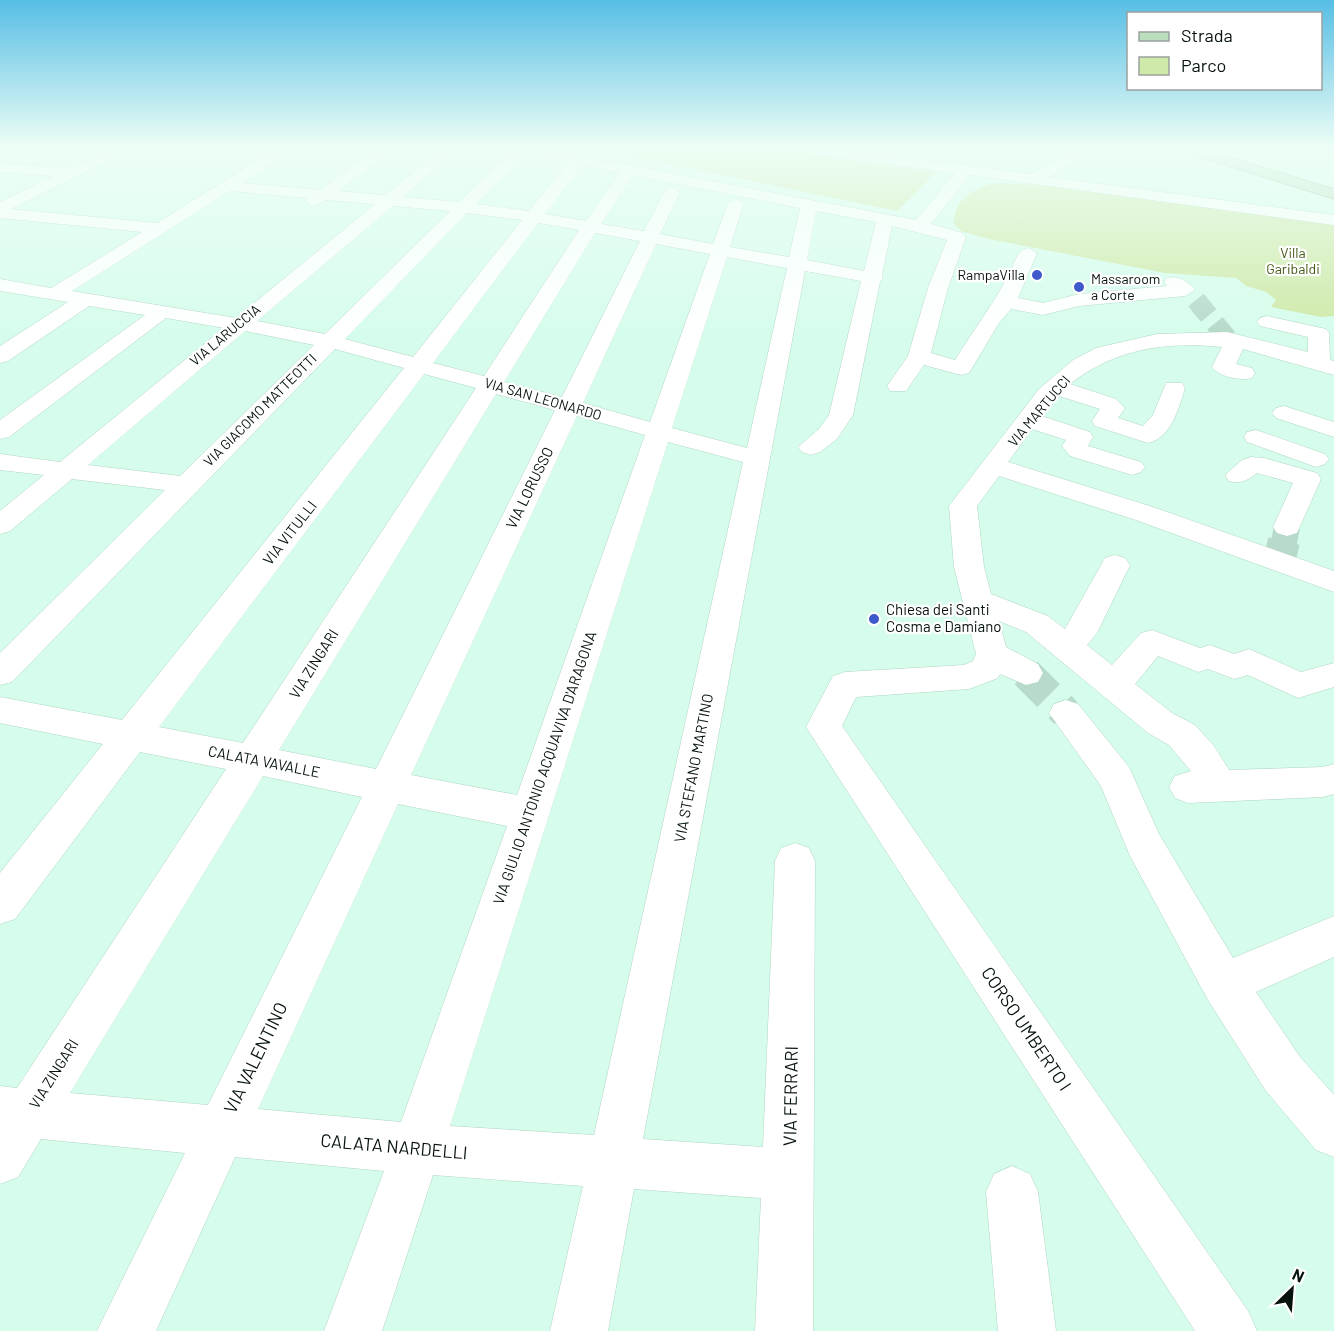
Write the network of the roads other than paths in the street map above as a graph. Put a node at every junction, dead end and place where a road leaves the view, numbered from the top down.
1 (188, 210) edge
2 (378, 210) edge
3 (459, 210) edge
4 (485, 210) edge
5 (540, 210) edge
6 (602, 210) edge
7 (664, 210) edge
8 (734, 210) edge
9 (807, 210) edge
10 (839, 210) edge
11 (933, 210) edge
12 (1261, 210) edge
13 (0, 213) edge
14 (535, 217) junction
15 (885, 219) junction
16 (1334, 220) edge
17 (920, 226) junction
18 (590, 227) junction
19 (159, 228) junction
20 (652, 238) junction
21 (719, 250) junction
22 (1028, 253) dead end
23 (796, 263) junction
24 (874, 278) junction
25 (3, 288) edge
26 (1185, 291) dead end
27 (54, 294) junction
28 (86, 299) junction
29 (1006, 302) junction
30 (163, 311) junction
31 (1267, 322) dead end
32 (238, 324) junction
33 (1228, 340) junction
34 (328, 341) junction
35 (0, 356) edge
36 (919, 357) junction
37 (420, 364) junction
38 (1326, 366) edge
39 (1244, 373) dead end
40 (491, 385) junction
41 (898, 386) dead end
42 (1055, 387) junction
43 (1174, 388) dead end
44 (1325, 399) dead end
45 (569, 407) junction
46 (1284, 413) dead end
47 (1029, 420) junction
48 (1310, 422) junction
49 (1334, 430) edge
50 (0, 432) edge
51 (660, 433) junction
52 (1256, 437) dead end
53 (811, 447) dead end
54 (756, 458) junction
55 (1319, 459) edge
56 (0, 462) edge
57 (994, 466) junction
58 (1132, 467) dead end
59 (65, 470) junction
60 (1238, 476) dead end
61 (185, 485) junction
62 (0, 525) edge
63 (1287, 527) tunnel mouth
64 (1115, 565) dead end
65 (1334, 582) edge
66 (976, 600) junction
67 (1065, 645) junction
68 (992, 654) junction
69 (0, 673) edge
70 (1026, 673) tunnel mouth
71 (1334, 675) edge
72 (1113, 687) junction
73 (0, 710) edge
74 (1066, 713) tunnel mouth
75 (132, 737) junction
76 (253, 760) junction
77 (1334, 779) edge
78 (388, 785) junction
79 (529, 814) junction
80 (795, 861) dead end
81 (0, 905) edge
82 (1334, 936) edge
83 (1224, 984) junction
84 (14, 1113) edge
85 (220, 1132) junction
86 (1334, 1132) edge
87 (417, 1149) junction
88 (0, 1159) edge
89 (613, 1164) junction
90 (789, 1174) junction
91 (1012, 1192) dead end
92 (126, 1331) edge
93 (353, 1331) edge
94 (579, 1331) edge
95 (784, 1331) edge
96 (1027, 1331) edge
97 (1228, 1331) edge

1 - 19 street
2 - 32 street, VIA LARUCCIA
3 - 34 street, VIA GIACOMO MATTEOTTI
4 - 14 street
5 - 14 street, VIA VITULLI
6 - 18 street, VIA ZINGARI
7 - 20 street, VIA LORUSSO
8 - 21 street, VIA GIULIO ANTONIO ACQUAVIVA D'ARAGONA
9 - 23 street, VIA STEFANO MARTINO
10 - 15 street
11 - 17 street
12 - 16 street
13 - 19 street
14 - 18 street
14 - 37 street, VIA VITULLI
15 - 17 street
15 - 24 street
17 - 36 street
18 - 20 street
18 - 40 street, VIA ZINGARI
19 - 27 street
20 - 21 street
20 - 45 street, VIA LORUSSO
21 - 23 street
21 - 51 street, VIA GIULIO ANTONIO ACQUAVIVA D'ARAGONA
22 - 29 street
23 - 24 street
23 - 54 street, VIA STEFANO MARTINO
24 - 53 street
25 - 27 street, VIA SAN LEONARDO
26 - 29 street
27 - 28 street, VIA SAN LEONARDO
28 - 30 street, VIA SAN LEONARDO
28 - 35 street
29 - 36 street
30 - 32 street, VIA SAN LEONARDO
30 - 50 street
31 - 38 street
32 - 34 street, VIA SAN LEONARDO
32 - 59 street, VIA LARUCCIA
33 - 38 street, VIA MARTUCCI
33 - 39 street
33 - 42 street, VIA MARTUCCI
34 - 37 street, VIA SAN LEONARDO
34 - 61 street, VIA GIACOMO MATTEOTTI
36 - 41 street
37 - 40 street, VIA SAN LEONARDO
37 - 75 street, VIA VITULLI
40 - 45 street, VIA SAN LEONARDO
40 - 76 street, VIA ZINGARI
42 - 43 street
42 - 47 street, VIA MARTUCCI
44 - 48 street
45 - 51 street, VIA SAN LEONARDO
45 - 78 street, VIA LORUSSO
46 - 48 street
47 - 57 street, VIA MARTUCCI
47 - 58 street
48 - 49 street
51 - 54 street, VIA SAN LEONARDO
51 - 79 street, VIA GIULIO ANTONIO ACQUAVIVA D'ARAGONA
52 - 55 street
54 - 89 street, VIA STEFANO MARTINO
55 - 60 street
55 - 63 street
56 - 59 street
57 - 65 street
57 - 66 street, VIA MARTUCCI
59 - 61 street
59 - 62 street, VIA LARUCCIA
61 - 69 street, VIA GIACOMO MATTEOTTI
64 - 67 street
66 - 67 street
66 - 68 street, VIA MARTUCCI
67 - 72 street
68 - 70 street
68 - 97 street, CORSO UMBERTO I
71 - 72 street
72 - 77 street
73 - 75 street, CALATA VAVALLE
74 - 83 street
75 - 76 street, CALATA VAVALLE
75 - 81 street, VIA VITULLI
76 - 78 street, CALATA VAVALLE
76 - 84 street, VIA ZINGARI
78 - 79 street, CALATA VAVALLE
78 - 85 street, VIA VALENTINO
79 - 87 street, VIA GIULIO ANTONIO ACQUAVIVA D'ARAGONA
80 - 90 street, VIA FERRARI
82 - 83 street
83 - 86 street
84 - 85 street, CALATA NARDELLI
84 - 88 street, VIA ZINGARI
85 - 87 street, CALATA NARDELLI
85 - 92 street, VIA VALENTINO
87 - 89 street, CALATA NARDELLI
87 - 93 street, VIA GIULIO ANTONIO ACQUAVIVA D'ARAGONA
89 - 90 street, CALATA NARDELLI
89 - 94 street, VIA STEFANO MARTINO
90 - 95 street, VIA FERRARI
91 - 96 street

